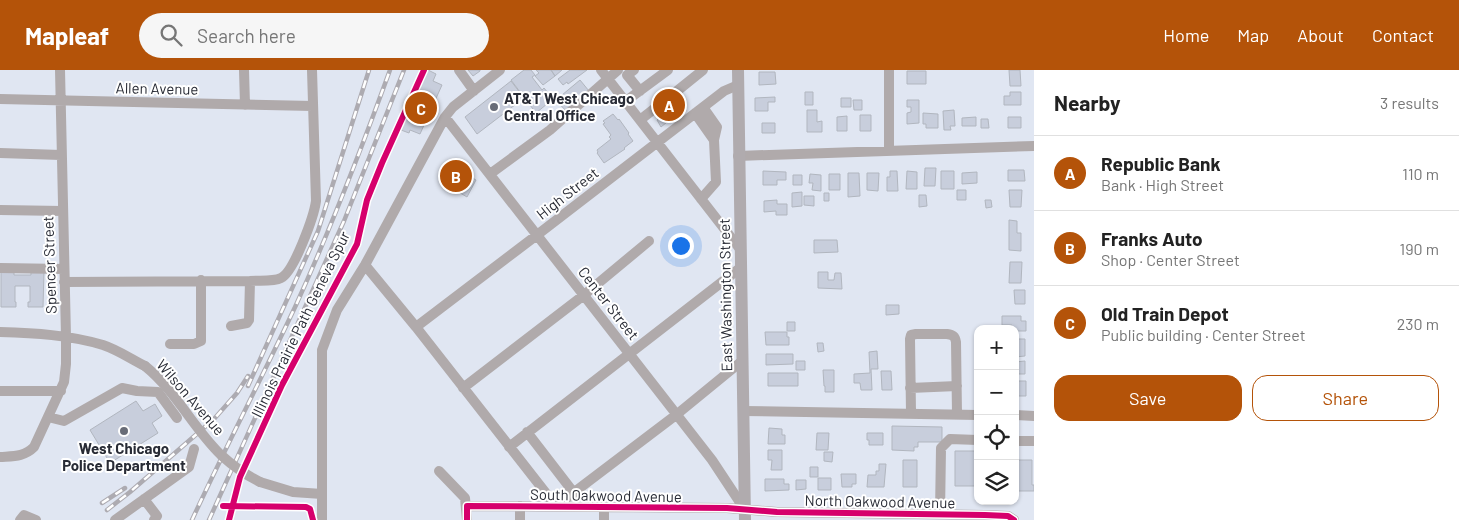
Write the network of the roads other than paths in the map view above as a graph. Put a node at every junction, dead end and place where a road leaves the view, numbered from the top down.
1 (60, 70) edge
2 (244, 70) edge
3 (312, 70) edge
4 (459, 70) edge
5 (500, 70) edge
6 (618, 70) edge
7 (634, 70) edge
8 (668, 70) edge
9 (703, 70) edge
10 (738, 70) edge
11 (889, 70) edge
12 (605, 74) edge
13 (738, 85) junction
14 (474, 91) junction
15 (640, 91) junction
16 (672, 95) tunnel mouth
17 (0, 99) edge
18 (60, 101) junction
19 (626, 101) junction
20 (245, 105) junction
21 (313, 106) junction
22 (654, 109) tunnel mouth
23 (699, 110) junction
24 (445, 117) junction
25 (640, 120) junction
26 (657, 142) junction
27 (1034, 146) edge
28 (889, 152) junction
29 (0, 153) edge
30 (61, 155) junction
31 (738, 156) junction
32 (490, 174) junction
33 (701, 199) junction
34 (0, 210) edge
35 (62, 211) junction
36 (537, 235) junction
37 (649, 241) dead end
38 (740, 249) junction
39 (364, 265) junction
40 (0, 268) edge
41 (64, 268) junction
42 (740, 268) junction
43 (202, 280) junction
44 (250, 281) junction
45 (64, 282) junction
46 (584, 296) junction
47 (231, 326) dead end
48 (416, 326) junction
49 (0, 332) edge
50 (66, 337) junction
51 (170, 344) dead end
52 (629, 354) junction
53 (742, 361) junction
54 (957, 386) junction
55 (463, 388) junction
56 (910, 388) junction
57 (0, 391) edge
58 (61, 391) junction
59 (743, 411) junction
60 (911, 413) junction
61 (957, 414) junction
62 (676, 415) junction
63 (974, 415) edge
64 (1019, 415) edge
65 (1034, 416) edge
66 (48, 417) junction
67 (177, 418) dead end
68 (527, 432) junction
69 (974, 440) edge
70 (1019, 441) edge
71 (1034, 441) edge
72 (509, 447) junction
73 (194, 449) dead end
74 (0, 457) edge
75 (439, 471) dead end
76 (574, 493) junction
77 (322, 494) junction
78 (144, 498) junction
79 (467, 506) junction
80 (520, 506) junction
81 (556, 506) junction
82 (604, 507) junction
83 (940, 514) junction
84 (745, 515) edge
85 (985, 517) edge
86 (20, 520) edge
87 (36, 520) edge
88 (116, 520) edge
89 (154, 520) edge
90 (322, 520) edge
91 (467, 520) edge
92 (520, 520) edge
93 (604, 520) edge
94 (1014, 520) edge

1 - 18 street, Spencer Street
2 - 20 street
3 - 21 street
4 - 14 street
5 - 14 street
6 - 12 street
7 - 15 street
8 - 15 street
9 - 16 street
10 - 13 main road, East Washington Street
11 - 28 street
12 - 19 street
12 - 32 street
13 - 23 street, High Street
13 - 31 main road, East Washington Street
14 - 24 street
15 - 19 street
17 - 18 street, Allen Avenue
18 - 20 street, Allen Avenue
18 - 30 street, Spencer Street
19 - 25 street
20 - 21 street, Allen Avenue
21 - 44 street
22 - 25 street
23 - 26 street, High Street
23 - 33 street
24 - 32 street, Center Street
24 - 39 street
25 - 26 street
26 - 33 street
26 - 36 street, High Street
27 - 28 street
28 - 31 street
29 - 30 street
30 - 35 street, Spencer Street
31 - 38 main road, East Washington Street
32 - 36 street, Center Street
33 - 38 street
34 - 35 street
35 - 41 street, Spencer Street
36 - 46 street, Center Street
36 - 48 street, High Street
37 - 46 street
38 - 42 main road, East Washington Street
39 - 48 street
39 - 77 street
40 - 41 street
41 - 45 street, Spencer Street
42 - 52 street
42 - 53 main road, East Washington Street
43 - 44 street
43 - 45 street
43 - 51 street
44 - 47 street
45 - 50 street, Spencer Street
46 - 52 street, Center Street
46 - 55 street
48 - 55 street
49 - 50 street, Wilson Avenue
50 - 58 street, Spencer Street
50 - 77 street, Wilson Avenue, bridge
52 - 62 street, Center Street
52 - 68 street
53 - 59 main road, East Washington Street
53 - 62 street
54 - 56 street
54 - 56 street
54 - 61 street
55 - 72 street
56 - 60 street
57 - 58 street
58 - 66 street, Spencer Street
59 - 60 street
59 - 84 main road, East Washington Street
60 - 61 street
61 - 63 street
62 - 76 street
62 - 84 street, Center Street
64 - 65 street
66 - 67 street
66 - 74 street, Spencer Street
68 - 72 street
68 - 76 street
69 - 83 street
70 - 71 street
72 - 81 street
73 - 78 street
75 - 79 street
76 - 81 street
77 - 90 street
78 - 88 street
78 - 89 street
79 - 80 street, South Oakwood Avenue
79 - 91 street
80 - 81 street, South Oakwood Avenue
80 - 92 street
81 - 82 street, South Oakwood Avenue
82 - 84 street, South Oakwood Avenue
82 - 93 street
83 - 84 street, North Oakwood Avenue
83 - 85 street, North Oakwood Avenue
85 - 94 street, North Oakwood Avenue
86 - 87 street

